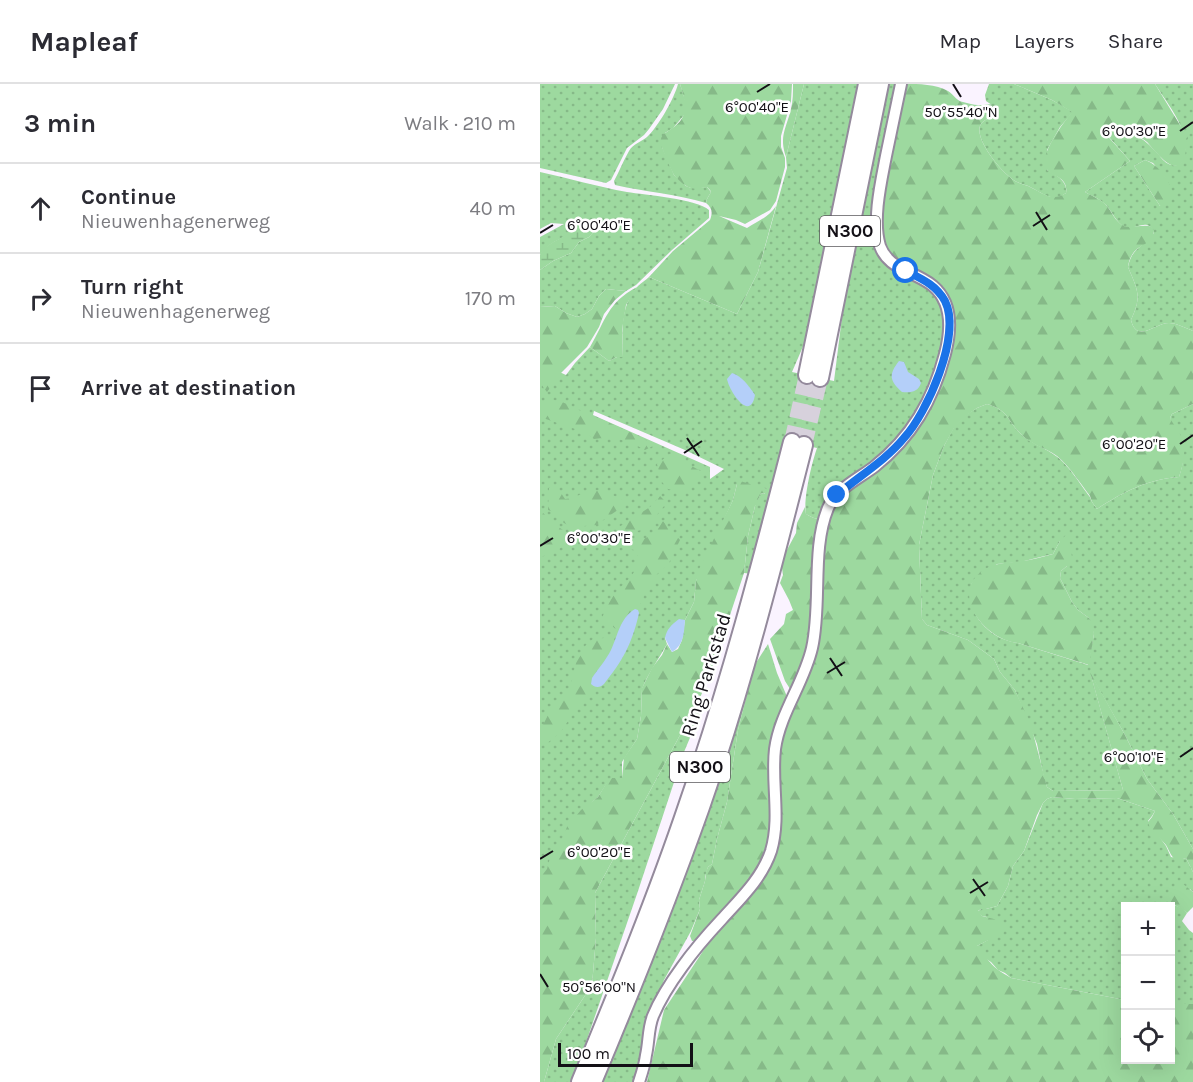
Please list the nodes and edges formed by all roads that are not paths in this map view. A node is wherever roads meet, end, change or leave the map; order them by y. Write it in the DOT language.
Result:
graph roads {
  1 [pos="867,84"];
  2 [pos="880,84"];
  3 [pos="901,84"];
  4 [pos="580,1082"];
  5 [pos="593,1082"];
  6 [pos="639,1082"];
  1 -- 2 [label="highway, N300"];
  3 -- 6 [label="street"];
  4 -- 5 [label="highway, Ring Parkstad / N300"];
}
